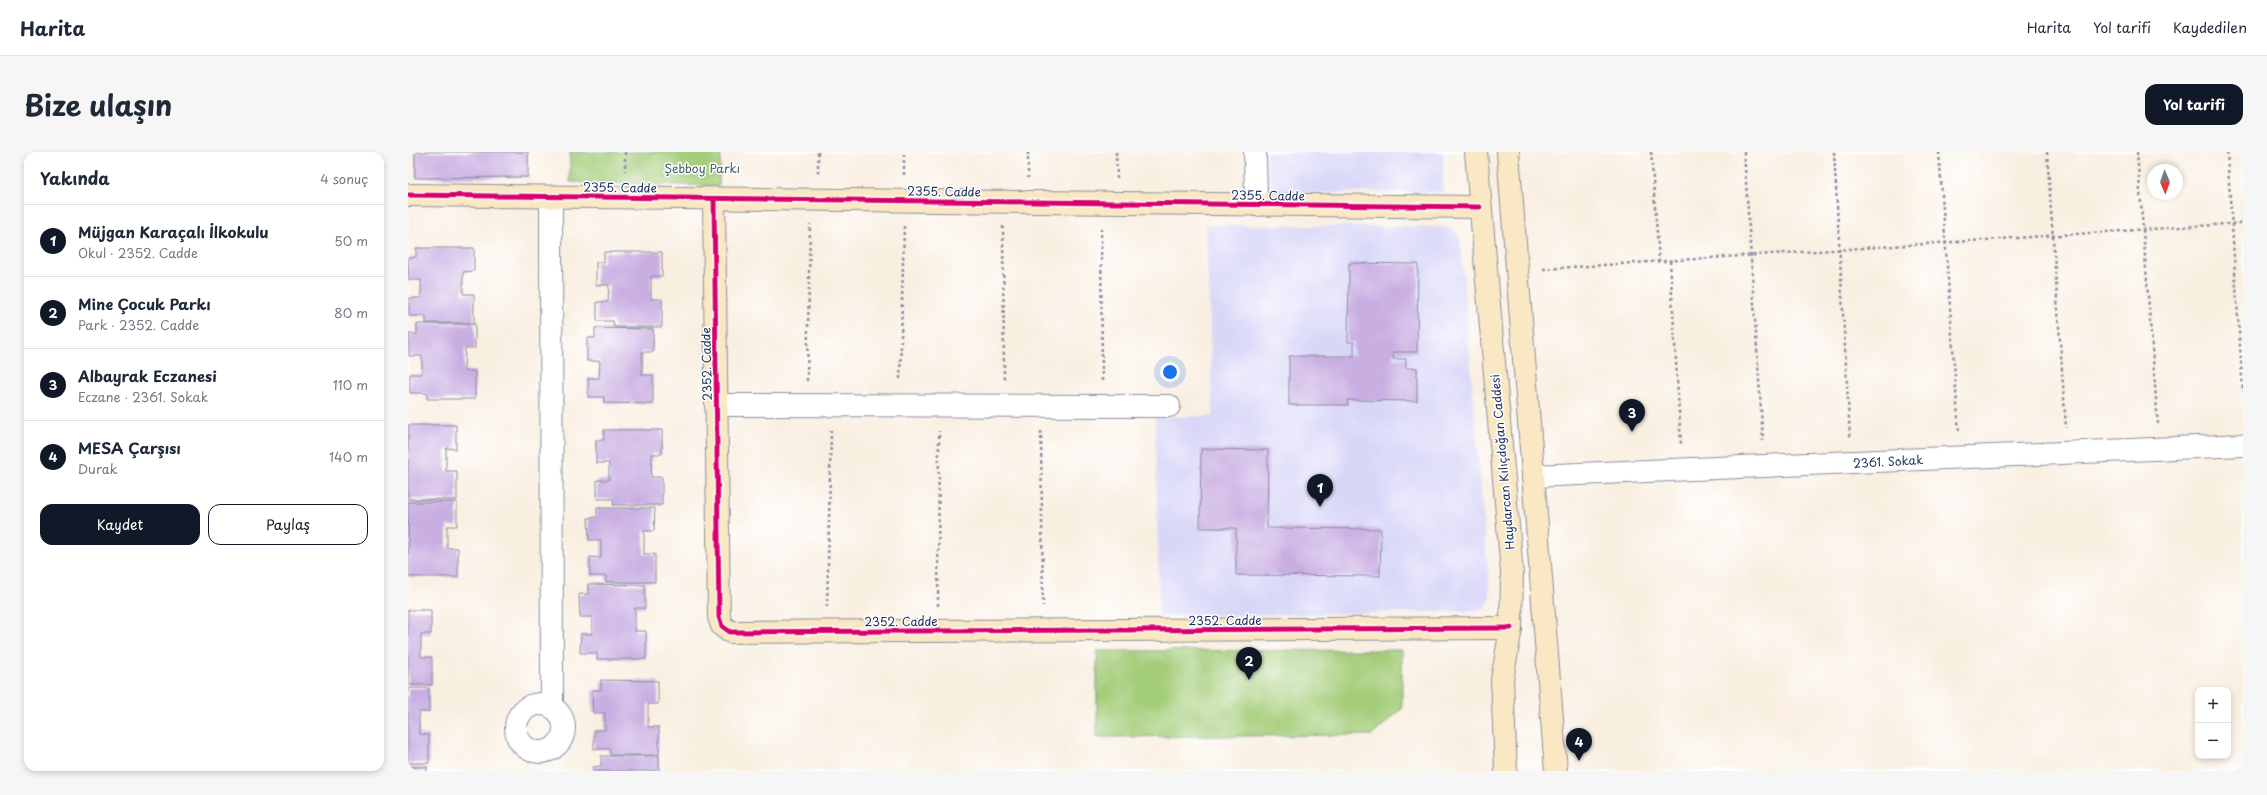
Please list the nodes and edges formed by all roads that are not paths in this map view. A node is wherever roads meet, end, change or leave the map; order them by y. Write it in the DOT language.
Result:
graph roads {
  1 [pos="1255,152"];
  2 [pos="1476,152"];
  3 [pos="1508,152"];
  4 [pos="408,195"];
  5 [pos="551,196"];
  6 [pos="714,199"];
  7 [pos="1256,204"];
  8 [pos="1480,207"];
  9 [pos="716,406"];
  10 [pos="1169,406"];
  11 [pos="2243,445"];
  12 [pos="1533,476"];
  13 [pos="1511,628"];
  14 [pos="552,707"];
  15 [pos="1506,771"];
  16 [pos="1556,771"];
  1 -- 7 [label="street"];
  2 -- 8 [label="street, Haydarcan Kılıçdoğan Caddesi"];
  3 -- 12 [label="street"];
  4 -- 5 [label="street, 2355. Cadde"];
  5 -- 6 [label="street, 2355. Cadde"];
  5 -- 14 [label="street"];
  6 -- 7 [label="street, 2355. Cadde"];
  6 -- 9 [label="street, 2352. Cadde"];
  7 -- 8 [label="street, 2355. Cadde"];
  8 -- 13 [label="street, Haydarcan Kılıçdoğan Caddesi"];
  9 -- 10 [label="street"];
  9 -- 13 [label="street, 2352. Cadde"];
  11 -- 12 [label="street, 2361. Sokak"];
  12 -- 16 [label="street"];
  13 -- 15 [label="street, Haydarcan Kılıçdoğan Caddesi"];
}
